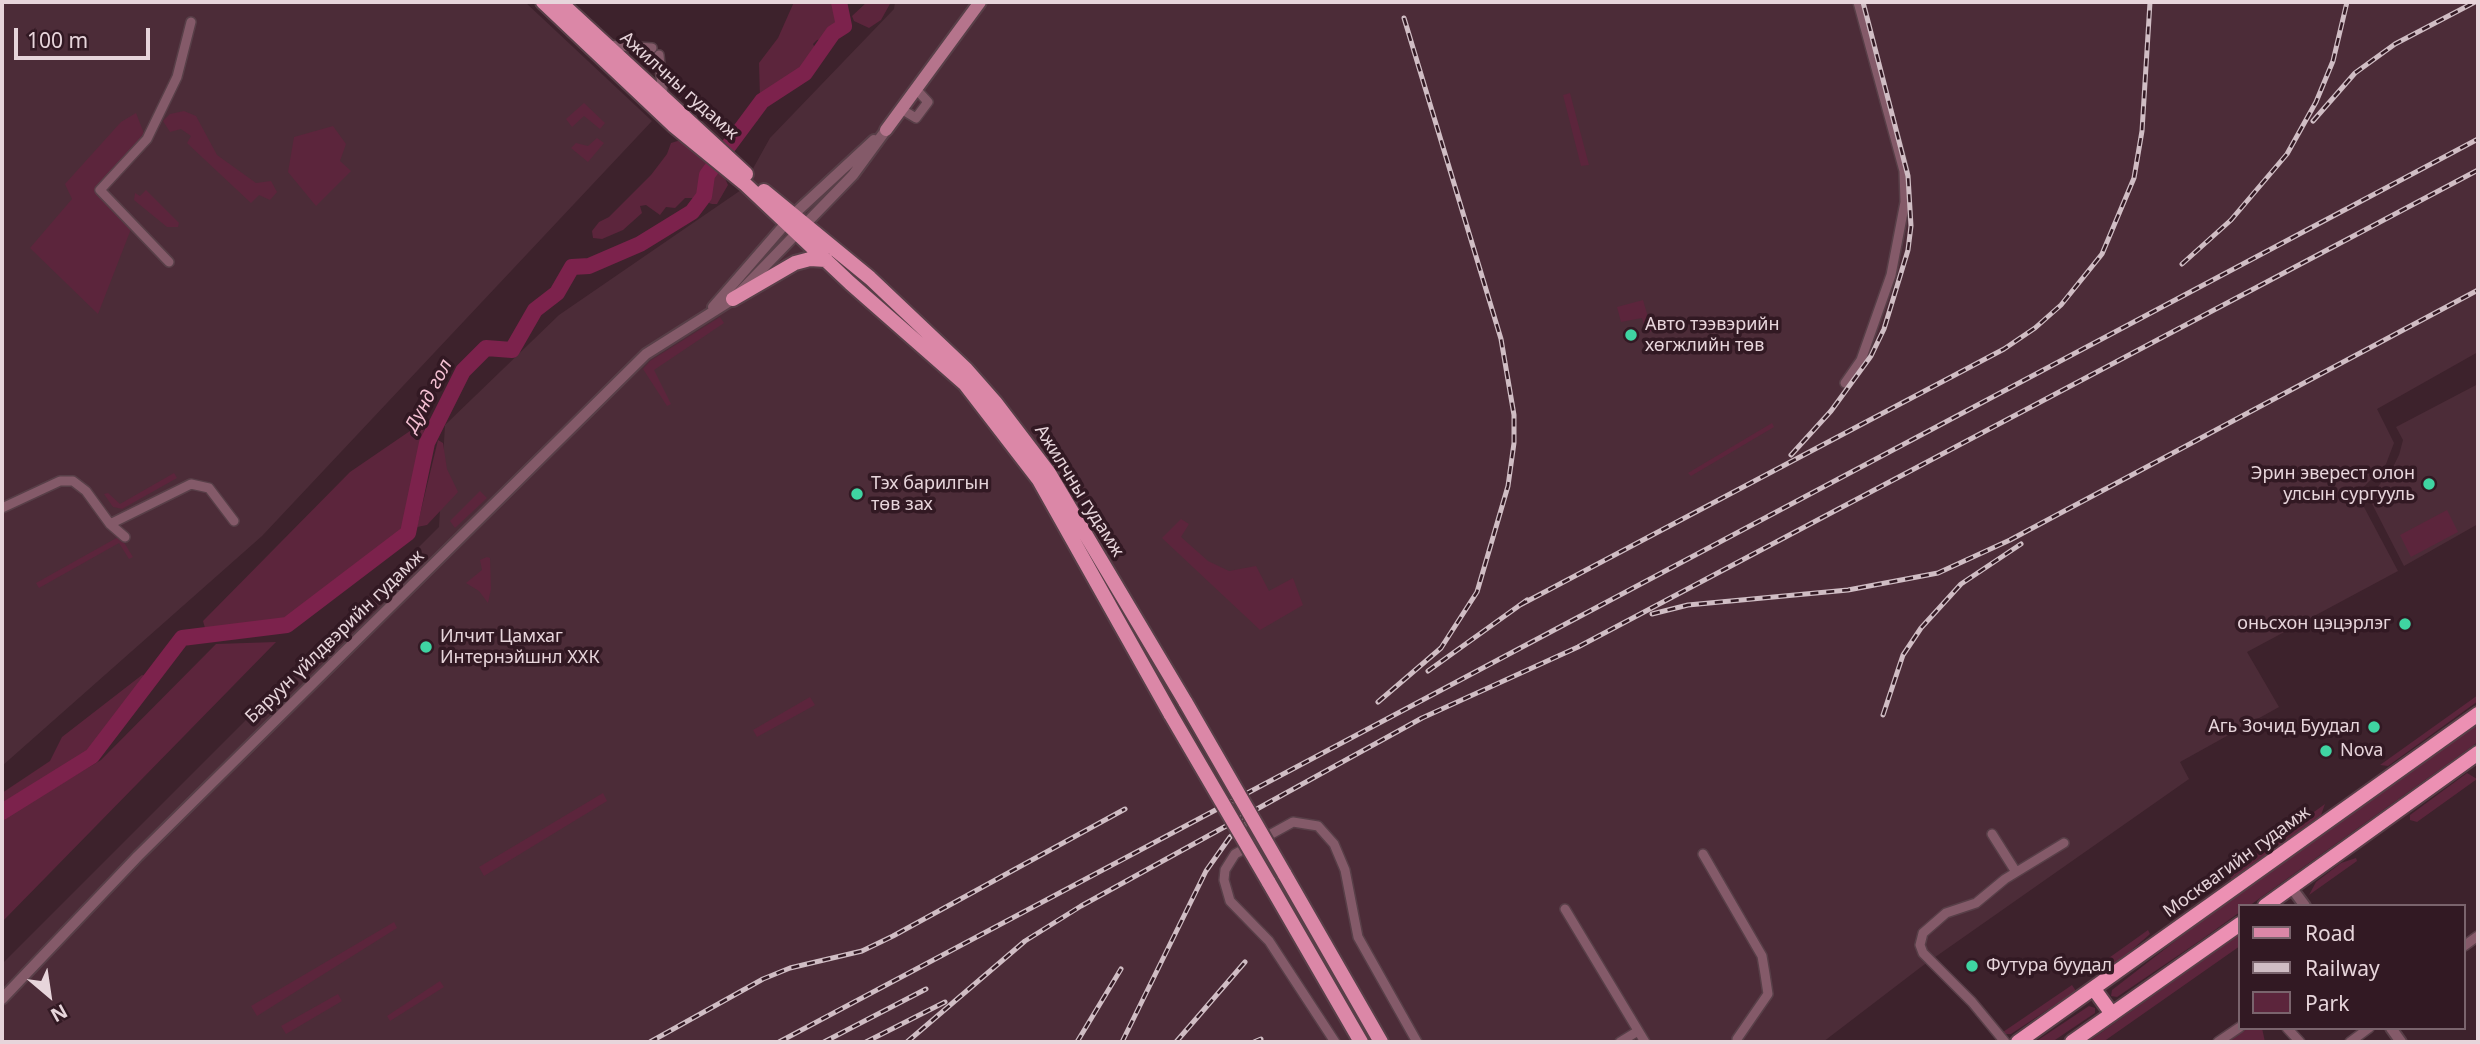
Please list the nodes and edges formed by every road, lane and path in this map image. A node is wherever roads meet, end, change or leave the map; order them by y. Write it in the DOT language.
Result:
graph roads {
  1 [pos="542,2"];
  2 [pos="560,2"];
  3 [pos="980,2"];
  4 [pos="1858,2"];
  5 [pos="191,22"];
  6 [pos="606,45"];
  7 [pos="663,98"];
  8 [pos="886,130"];
  9 [pos="749,182"];
  10 [pos="789,219"];
  11 [pos="801,229"];
  12 [pos="825,260"];
  13 [pos="169,262"];
  14 [pos="733,299"];
  15 [pos="706,314"];
  16 [pos="1845,383"];
  17 [pos="1021,444"];
  18 [pos="2,508"];
  19 [pos="234,521"];
  20 [pos="110,524"];
  21 [pos="125,537"];
  22 [pos="2478,714"];
  23 [pos="2476,759"];
  24 [pos="1992,834"];
  25 [pos="2063,842"];
  26 [pos="1703,854"];
  27 [pos="2016,872"];
  28 [pos="2291,887"];
  29 [pos="2269,904"];
  30 [pos="2304,904"];
  31 [pos="1564,909"];
  32 [pos="2238,925"];
  33 [pos="2094,989"];
  34 [pos="2,999"];
  35 [pos="2112,1014"];
  36 [pos="2238,1028"];
  37 [pos="2366,1030"];
  38 [pos="1638,1031"];
  39 [pos="1736,1041"];
  40 [pos="1335,1042"];
  41 [pos="1361,1042"];
  42 [pos="1381,1042"];
  43 [pos="1417,1042"];
  44 [pos="1620,1042"];
  45 [pos="1645,1042"];
  46 [pos="2005,1042"];
  47 [pos="2018,1042"];
  48 [pos="2072,1042"];
  49 [pos="2218,1042"];
  50 [pos="2350,1042"];
  1 -- 9 [label="main road, Ажилчны гудамж"];
  2 -- 6 [label="main road, Ажилчны гудамж"];
  3 -- 8 [label="main road"];
  4 -- 16 [label="street"];
  5 -- 13 [label="street"];
  6 -- 7 [label="main road, Ажилчны гудамж"];
  6 -- 7 [label="street"];
  7 -- 9 [label="main road, Ажилчны гудамж"];
  8 -- 10 [label="street, Баруун үйлдвэрийн гудамж"];
  8 -- 11 [label="street, Баруун үйлдвэрийн гудамж"];
  9 -- 10 [label="main road, Ажилчны гудамж"];
  10 -- 11 [label="main road, Ажилчны гудамж"];
  10 -- 15 [label="street, Баруун үйлдвэрийн гудамж"];
  11 -- 12 [label="main road, Ажилчны гудамж"];
  11 -- 14 [label="street, Баруун үйлдвэрийн гудамж"];
  11 -- 17 [label="main road, Ажилчны гудамж"];
  12 -- 14 [label="main road"];
  12 -- 17 [label="main road, Ажилчны гудамж"];
  14 -- 15 [label="street, Баруун үйлдвэрийн гудамж"];
  15 -- 34 [label="street, Баруун үйлдвэрийн гудамж"];
  17 -- 41 [label="main road, Ажилчны гудамж, bridge"];
  17 -- 42 [label="main road, Ажилчны гудамж, bridge"];
  18 -- 20 [label="street"];
  19 -- 20 [label="street"];
  20 -- 21 [label="street"];
  22 -- 33 [label="highway, Москвагийн гудамж"];
  23 -- 28 [label="highway"];
  24 -- 27 [label="street"];
  25 -- 27 [label="street"];
  26 -- 39 [label="street"];
  27 -- 46 [label="street"];
  28 -- 29 [label="highway"];
  28 -- 30 [label="street"];
  31 -- 38 [label="street"];
  32 -- 35 [label="highway"];
  33 -- 35 [label="highway"];
  33 -- 47 [label="highway, Москвагийн гудамж"];
  35 -- 48 [label="highway"];
  36 -- 49 [label="street"];
  37 -- 50 [label="street"];
  38 -- 44 [label="street"];
  38 -- 45 [label="street"];
  40 -- 43 [label="street"];
}
